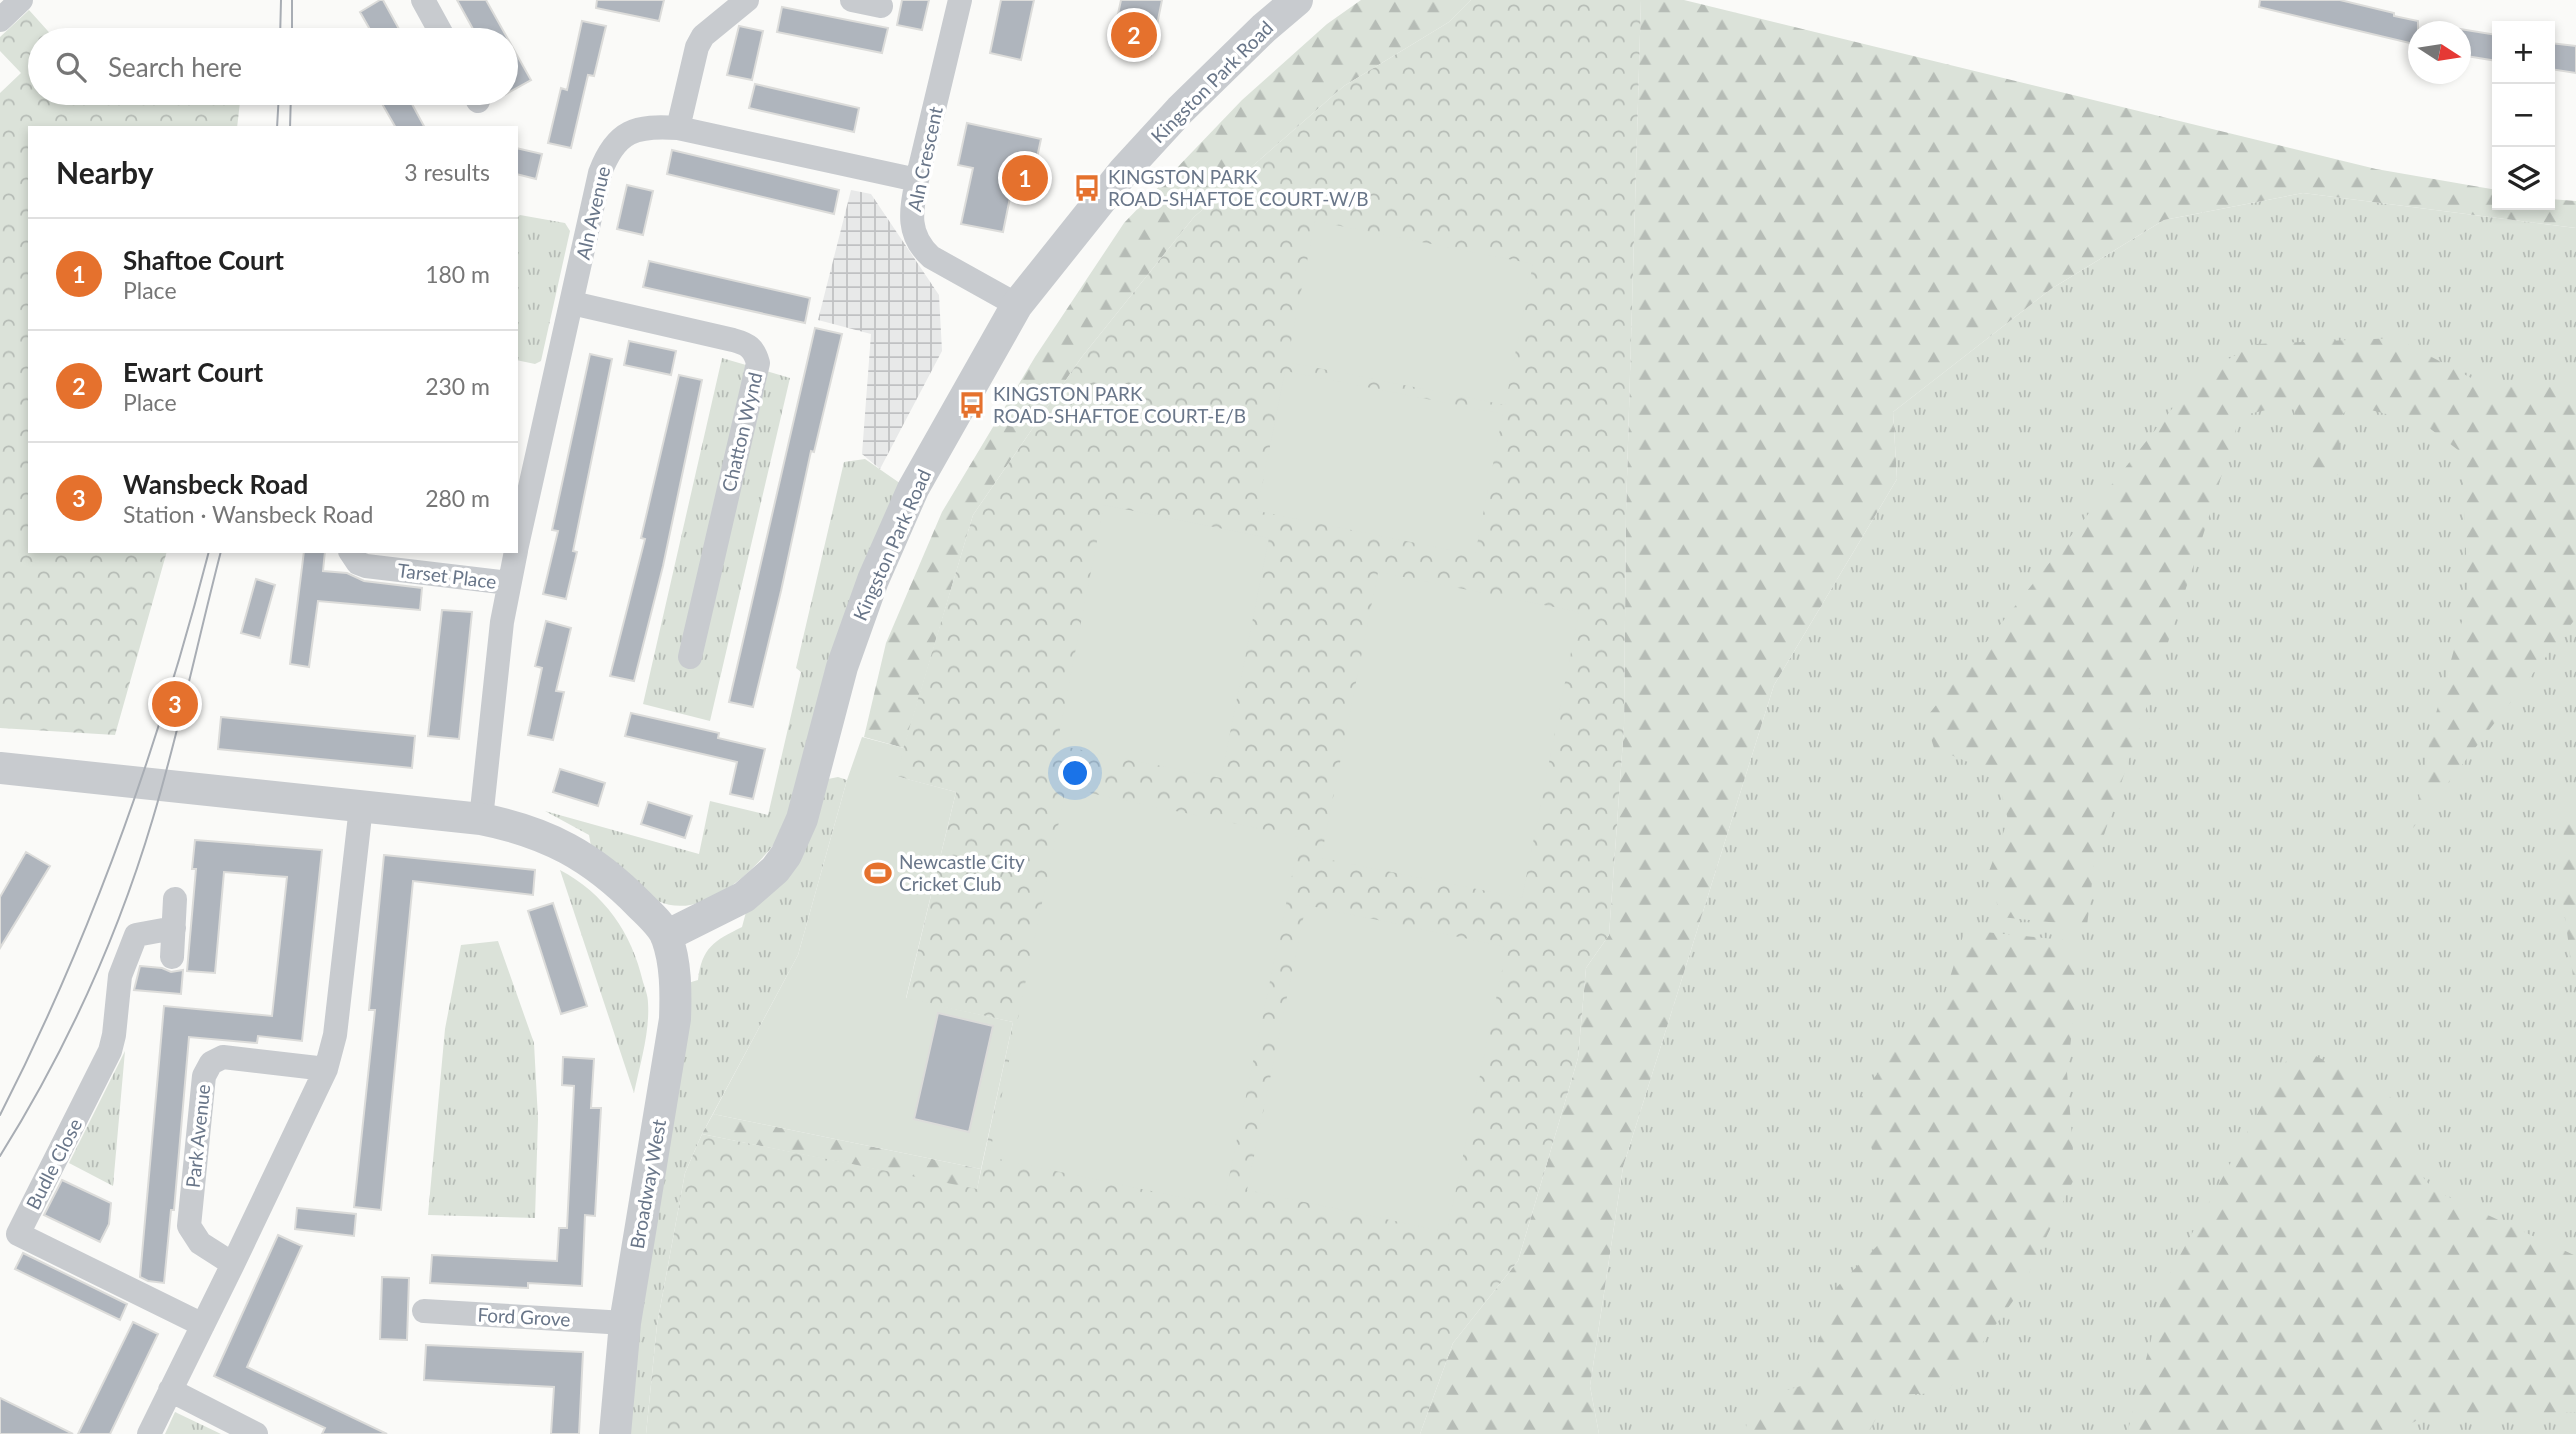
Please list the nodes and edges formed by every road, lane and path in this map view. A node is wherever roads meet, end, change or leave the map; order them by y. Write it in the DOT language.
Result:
graph roads {
  1 [pos="21,0"];
  2 [pos="423,0"];
  3 [pos="747,0"];
  4 [pos="852,0"];
  5 [pos="960,0"];
  6 [pos="1297,0"];
  7 [pos="881,6"];
  8 [pos="0,20"];
  9 [pos="438,28"];
  10 [pos="678,128"];
  11 [pos="917,180"];
  12 [pos="572,303"];
  13 [pos="1017,305"];
  14 [pos="519,523"];
  15 [pos="351,553"];
  16 [pos="515,553"];
  17 [pos="509,583"];
  18 [pos="690,657"];
  19 [pos="0,768"];
  20 [pos="361,807"];
  21 [pos="481,819"];
  22 [pos="175,899"];
  23 [pos="174,928"];
  24 [pos="666,936"];
  25 [pos="172,957"];
  26 [pos="326,1069"];
  27 [pos="233,1264"];
  28 [pos="424,1311"];
  29 [pos="625,1323"];
  30 [pos="203,1325"];
  31 [pos="170,1390"];
  32 [pos="149,1434"];
  33 [pos="256,1434"];
  34 [pos="615,1434"];
  1 -- 8 [label="street"];
  2 -- 9 [label="street"];
  3 -- 10 [label="street"];
  4 -- 7 [label="street"];
  5 -- 11 [label="street, Aln Crescent"];
  6 -- 13 [label="street, Kingston Park Road"];
  10 -- 11 [label="street, Aln Avenue"];
  10 -- 12 [label="street, Aln Avenue"];
  11 -- 13 [label="street, Aln Crescent"];
  12 -- 14 [label="street, Aln Avenue"];
  12 -- 18 [label="street, Chatton Wynd"];
  13 -- 24 [label="street, Kingston Park Road"];
  15 -- 17 [label="street, Tarset Place"];
  16 -- 17 [label="street, Aln Avenue"];
  17 -- 21 [label="street, Aln Avenue"];
  19 -- 20 [label="street"];
  20 -- 21 [label="street"];
  20 -- 26 [label="street"];
  21 -- 24 [label="street"];
  22 -- 23 [label="street"];
  23 -- 25 [label="street"];
  23 -- 30 [label="street, Budle Close"];
  24 -- 29 [label="street, Broadway West"];
  26 -- 27 [label="street"];
  26 -- 27 [label="street, Park Avenue"];
  27 -- 30 [label="street"];
  28 -- 29 [label="street, Ford Grove"];
  29 -- 34 [label="street, Broadway West"];
  30 -- 31 [label="street"];
  31 -- 32 [label="street"];
  31 -- 33 [label="street"];
}
